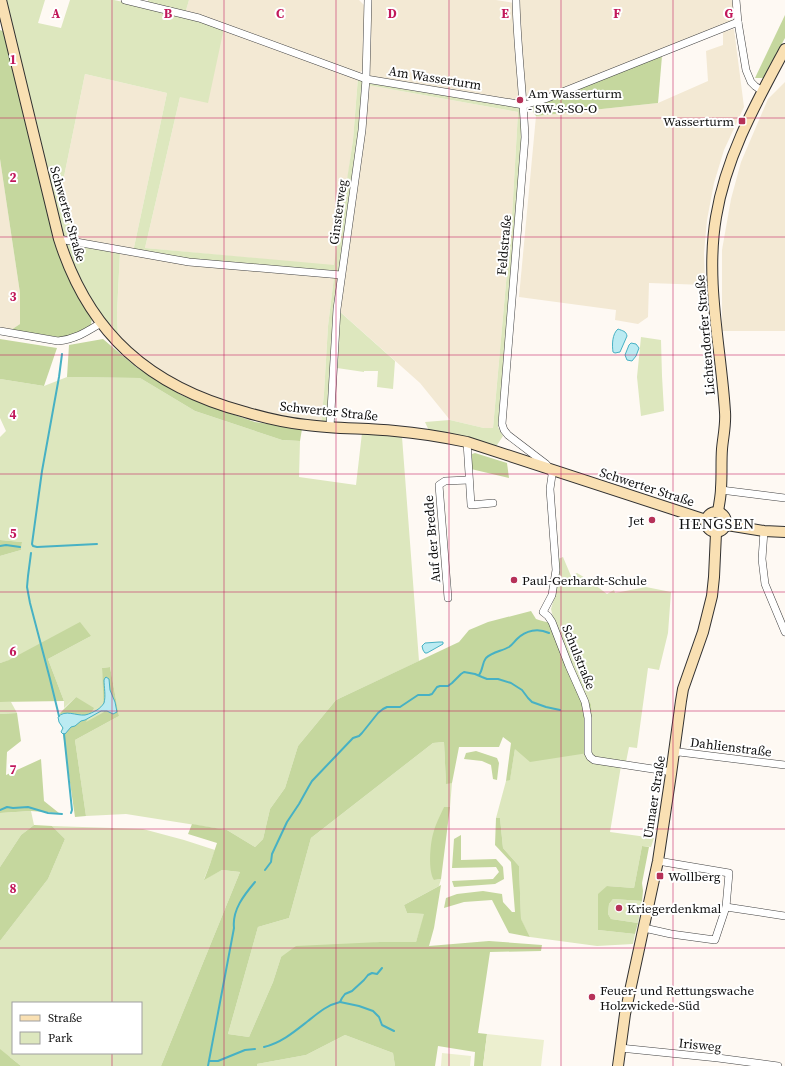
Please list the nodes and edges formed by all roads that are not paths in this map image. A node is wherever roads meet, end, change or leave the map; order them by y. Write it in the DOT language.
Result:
graph roads {
  1 [pos="1,0"];
  2 [pos="125,0"];
  3 [pos="368,0"];
  4 [pos="516,0"];
  5 [pos="736,0"];
  6 [pos="738,22"];
  7 [pos="785,49"];
  8 [pos="366,79"];
  9 [pos="762,91"];
  10 [pos="524,105"];
  11 [pos="59,239"];
  12 [pos="341,275"];
  13 [pos="101,323"];
  14 [pos="0,331"];
  15 [pos="330,427"];
  16 [pos="466,442"];
  17 [pos="550,470"];
  18 [pos="469,480"];
  19 [pos="721,490"];
  20 [pos="785,498"];
  21 [pos="493,503"];
  22 [pos="718,512"];
  23 [pos="706,520"];
  24 [pos="727,525"];
  25 [pos="764,531"];
  26 [pos="785,532"];
  27 [pos="716,533"];
  28 [pos="448,598"];
  29 [pos="785,632"];
  30 [pos="674,754"];
  31 [pos="785,766"];
  32 [pos="666,771"];
  33 [pos="658,861"];
  34 [pos="726,907"];
  35 [pos="785,916"];
  36 [pos="644,928"];
  37 [pos="620,1048"];
  38 [pos="618,1066"];
  39 [pos="778,1066"];
  1 -- 11 [label="main road, Schwerter Straße"];
  2 -- 8 [label="street, Am Wasserturm"];
  3 -- 8 [label="street, Ginsterweg"];
  4 -- 10 [label="street, Feldstraße"];
  5 -- 6 [label="street"];
  6 -- 9 [label="street"];
  6 -- 10 [label="street, Am Wasserturm"];
  7 -- 9 [label="main road, Lichtendorfer Straße"];
  8 -- 10 [label="street, Am Wasserturm"];
  8 -- 12 [label="street, Ginsterweg"];
  9 -- 19 [label="main road, Lichtendorfer Straße"];
  10 -- 17 [label="street, Feldstraße"];
  11 -- 12 [label="street"];
  11 -- 13 [label="main road, Schwerter Straße"];
  12 -- 15 [label="street, Ginsterweg"];
  13 -- 14 [label="street"];
  13 -- 15 [label="main road, Schwerter Straße"];
  15 -- 16 [label="main road, Schwerter Straße"];
  16 -- 17 [label="main road, Schwerter Straße"];
  16 -- 18 [label="street"];
  17 -- 23 [label="main road, Schwerter Straße"];
  17 -- 32 [label="street, Schulstraße"];
  18 -- 21 [label="street"];
  18 -- 28 [label="street, Auf der Bredde"];
  19 -- 20 [label="street"];
  19 -- 22 [label="main road, Lichtendorfer Straße"];
  22 -- 23 [label="main road"];
  22 -- 24 [label="main road"];
  23 -- 27 [label="main road"];
  24 -- 25 [label="main road"];
  24 -- 27 [label="main road"];
  25 -- 26 [label="main road"];
  25 -- 29 [label="street"];
  27 -- 30 [label="main road, Unnaer Straße"];
  30 -- 31 [label="street, Dahlienstraße"];
  30 -- 33 [label="main road, Unnaer Straße"];
  33 -- 34 [label="street"];
  33 -- 36 [label="main road, Unnaer Straße"];
  34 -- 35 [label="street"];
  34 -- 36 [label="street"];
  36 -- 37 [label="main road, Unnaer Straße"];
  37 -- 38 [label="main road, Unnaer Straße"];
  37 -- 39 [label="street, Irisweg"];
}
